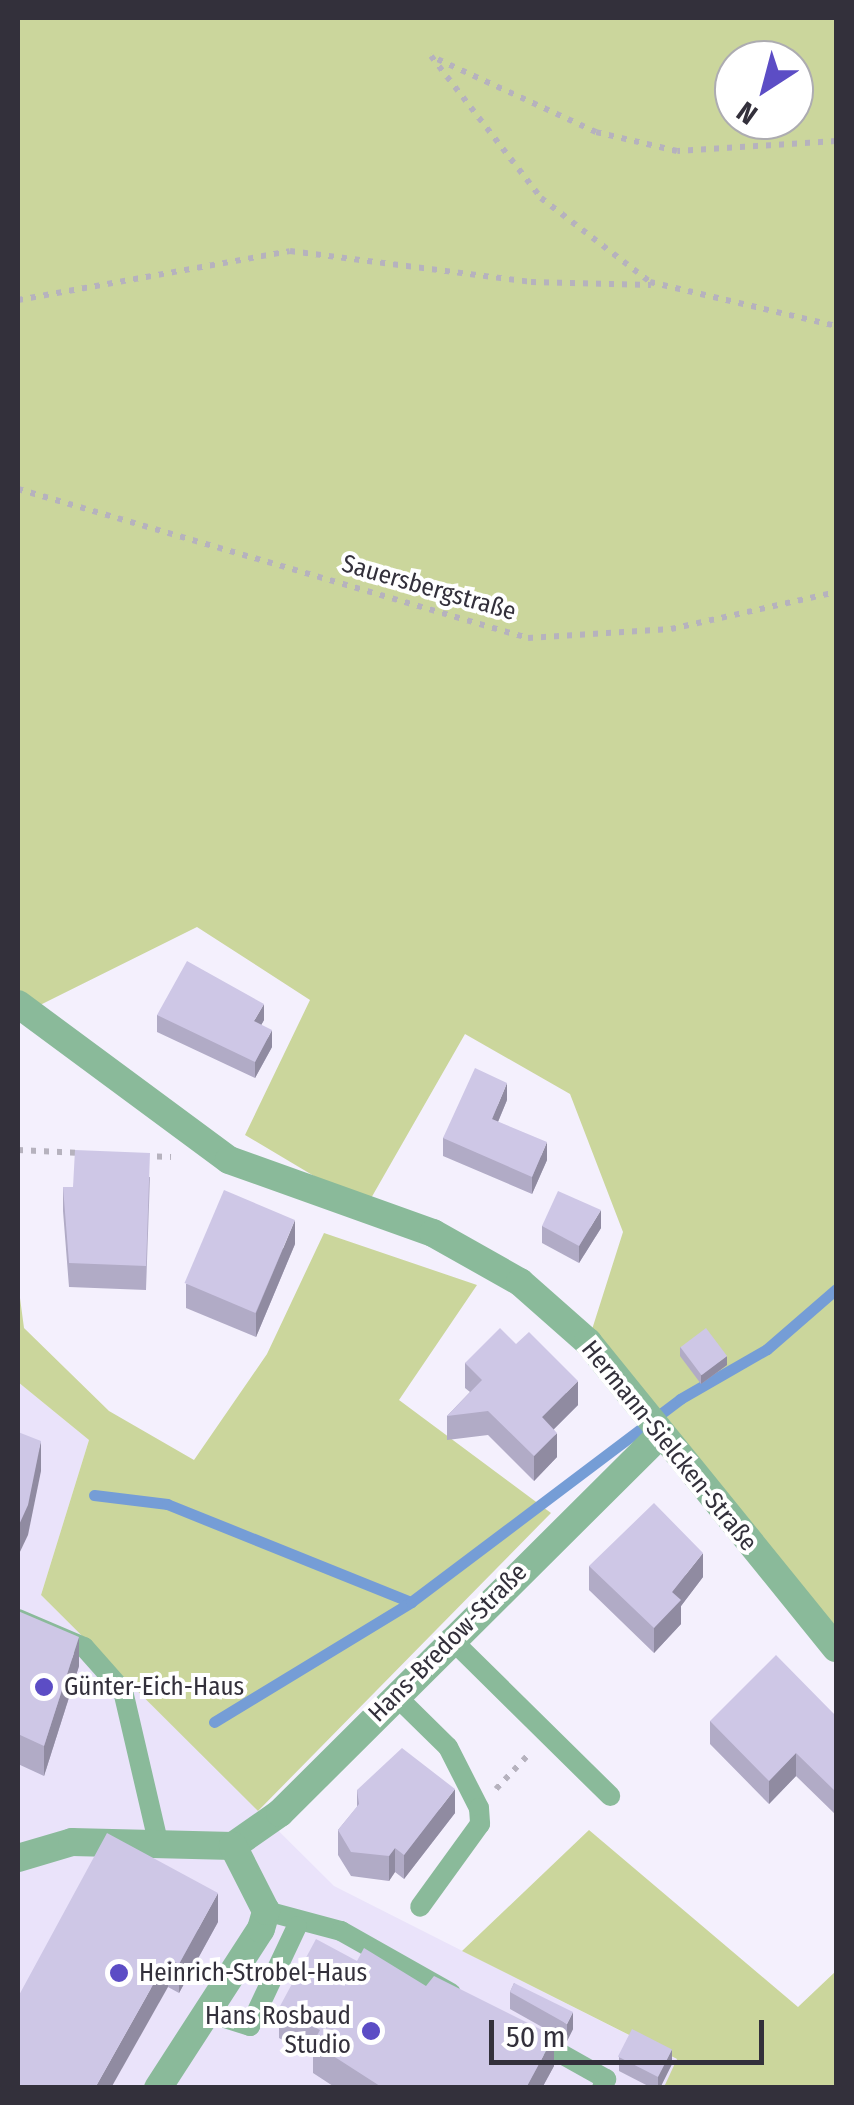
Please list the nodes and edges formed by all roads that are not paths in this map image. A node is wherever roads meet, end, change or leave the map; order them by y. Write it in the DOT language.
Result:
graph roads {
  1 [pos="18,1004"];
  2 [pos="652,1424"];
  3 [pos="18,1619"];
  4 [pos="450,1638"];
  5 [pos="836,1648"];
  6 [pos="394,1695"];
  7 [pos="610,1796"];
  8 [pos="158,1841"];
  9 [pos="233,1846"];
  10 [pos="18,1858"];
  11 [pos="420,1906"];
  12 [pos="266,1911"];
  13 [pos="297,1926"];
  14 [pos="468,2002"];
  15 [pos="209,2012"];
  16 [pos="503,2022"];
  17 [pos="158,2088"];
  18 [pos="602,2088"];
  1 -- 2 [label="street, Hermann-Sielcken-Straße"];
  2 -- 4 [label="street, Hans-Bredow-Straße"];
  2 -- 5 [label="street, Hermann-Sielcken-Straße"];
  3 -- 8 [label="lane"];
  4 -- 6 [label="street, Hans-Bredow-Straße"];
  4 -- 7 [label="lane"];
  6 -- 9 [label="street, Hans-Bredow-Straße"];
  6 -- 11 [label="lane"];
  8 -- 9 [label="street"];
  8 -- 10 [label="street"];
  9 -- 12 [label="street"];
  12 -- 13 [label="lane"];
  12 -- 15 [label="street"];
  13 -- 14 [label="lane"];
  13 -- 15 [label="lane"];
  15 -- 17 [label="street"];
  16 -- 18 [label="lane"];
}
